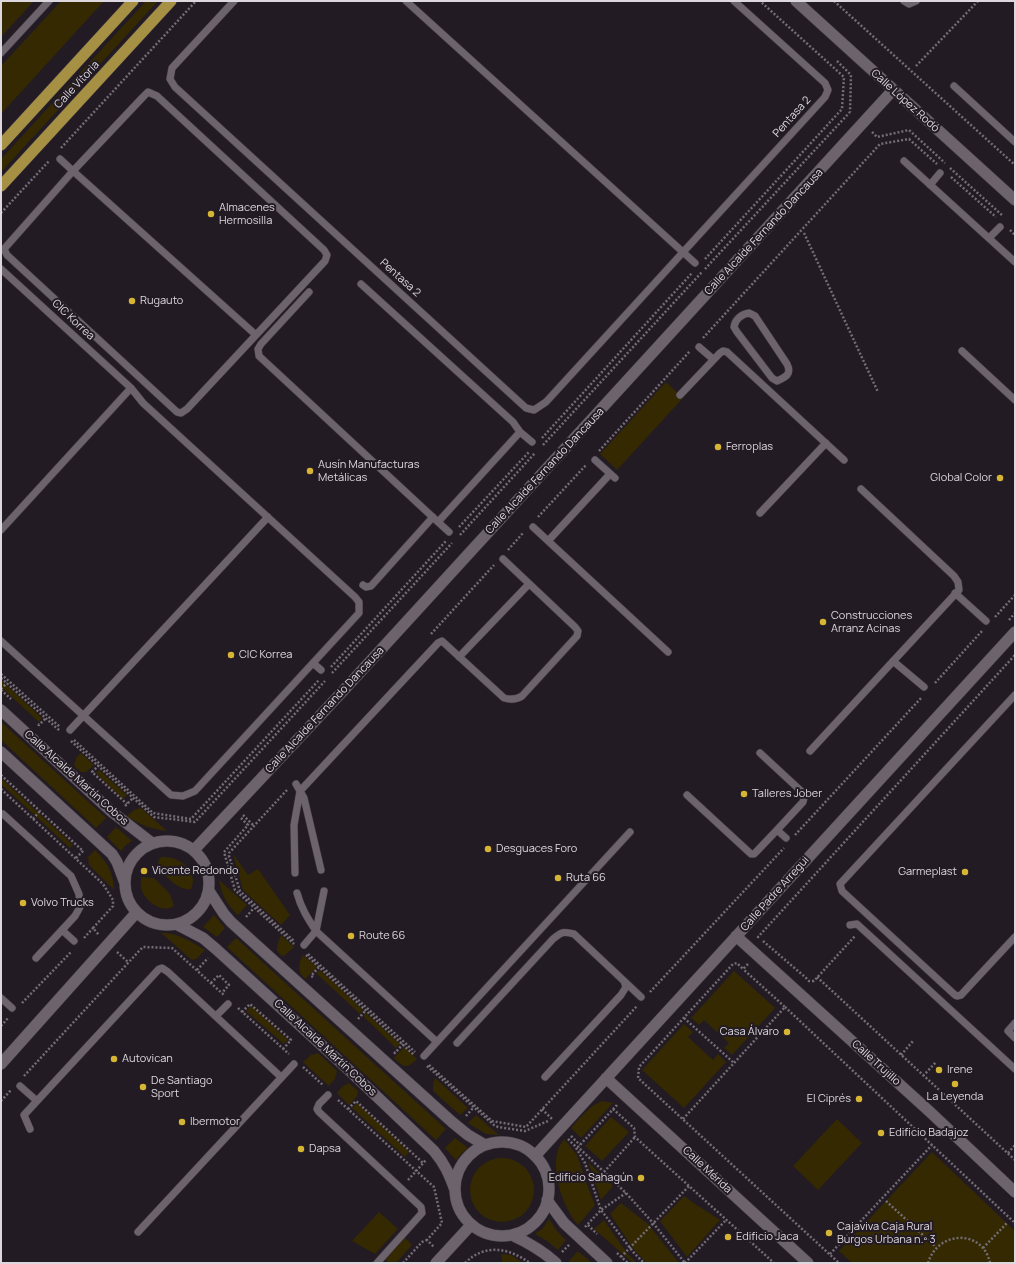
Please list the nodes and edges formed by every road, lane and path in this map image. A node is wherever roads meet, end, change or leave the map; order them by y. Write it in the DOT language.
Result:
graph roads {
  1 [pos="49,1"];
  2 [pos="133,1"];
  3 [pos="171,1"];
  4 [pos="196,1"];
  5 [pos="234,1"];
  6 [pos="406,1"];
  7 [pos="734,1"];
  8 [pos="796,1"];
  9 [pos="834,1"];
  10 [pos="904,1"];
  11 [pos="916,1"];
  12 [pos="978,1"];
  13 [pos="1,53"];
  14 [pos="837,61"];
  15 [pos="916,66"];
  16 [pos="954,86"];
  17 [pos="893,90"];
  18 [pos="850,112"];
  19 [pos="863,124"];
  20 [pos="1015,142"];
  21 [pos="1,145"];
  22 [pos="60,148"];
  23 [pos="60,159"];
  24 [pos="50,160"];
  25 [pos="904,161"];
  26 [pos="938,165"];
  27 [pos="1015,165"];
  28 [pos="73,171"];
  29 [pos="940,173"];
  30 [pos="949,175"];
  31 [pos="930,185"];
  32 [pos="1,186"];
  33 [pos="1015,200"];
  34 [pos="1,213"];
  35 [pos="997,219"];
  36 [pos="1007,219"];
  37 [pos="1003,227"];
  38 [pos="804,233"];
  39 [pos="1015,235"];
  40 [pos="989,238"];
  41 [pos="683,253"];
  42 [pos="1015,262"];
  43 [pos="695,263"];
  44 [pos="1,268"];
  45 [pos="361,284"];
  46 [pos="309,292"];
  47 [pos="731,313"];
  48 [pos="737,319"];
  49 [pos="256,335"];
  50 [pos="702,339"];
  51 [pos="699,347"];
  52 [pos="691,350"];
  53 [pos="962,351"];
  54 [pos="713,359"];
  55 [pos="131,388"];
  56 [pos="878,392"];
  57 [pos="680,396"];
  58 [pos="1015,400"];
  59 [pos="520,432"];
  60 [pos="532,442"];
  61 [pos="826,443"];
  62 [pos="598,452"];
  63 [pos="595,460"];
  64 [pos="844,460"];
  65 [pos="587,463"];
  66 [pos="861,489"];
  67 [pos="760,513"];
  68 [pos="268,517"];
  69 [pos="536,519"];
  70 [pos="436,520"];
  71 [pos="533,527"];
  72 [pos="1,530"];
  73 [pos="526,530"];
  74 [pos="449,532"];
  75 [pos="548,541"];
  76 [pos="506,552"];
  77 [pos="503,559"];
  78 [pos="496,563"];
  79 [pos="529,584"];
  80 [pos="363,586"];
  81 [pos="955,593"];
  82 [pos="1015,595"];
  83 [pos="989,620"];
  84 [pos="984,629"];
  85 [pos="1015,632"];
  86 [pos="427,638"];
  87 [pos="1,642"];
  88 [pos="668,652"];
  89 [pos="1015,655"];
  90 [pos="460,657"];
  91 [pos="893,660"];
  92 [pos="313,663"];
  93 [pos="321,670"];
  94 [pos="1,674"];
  95 [pos="9,681"];
  96 [pos="933,685"];
  97 [pos="924,687"];
  98 [pos="1,690"];
  99 [pos="1015,695"];
  100 [pos="923,696"];
  101 [pos="12,700"];
  102 [pos="1,710"];
  103 [pos="47,716"];
  104 [pos="83,716"];
  105 [pos="34,720"];
  106 [pos="62,730"];
  107 [pos="70,730"];
  108 [pos="72,739"];
  109 [pos="810,750"];
  110 [pos="1,752"];
  111 [pos="760,753"];
  112 [pos="100,764"];
  113 [pos="1,775"];
  114 [pos="296,784"];
  115 [pos="289,788"];
  116 [pos="218,790"];
  117 [pos="300,791"];
  118 [pos="687,795"];
  119 [pos="218,796"];
  120 [pos="134,797"];
  121 [pos="127,804"];
  122 [pos="232,810"];
  123 [pos="40,811"];
  124 [pos="3,814"];
  125 [pos="116,816"];
  126 [pos="33,819"];
  127 [pos="777,830"];
  128 [pos="630,832"];
  129 [pos="795,835"];
  130 [pos="95,838"];
  131 [pos="786,838"];
  132 [pos="152,843"];
  133 [pos="784,847"];
  134 [pos="194,850"];
  135 [pos="83,851"];
  136 [pos="76,859"];
  137 [pos="321,870"];
  138 [pos="295,872"];
  139 [pos="125,884"];
  140 [pos="209,891"];
  141 [pos="324,891"];
  142 [pos="297,893"];
  143 [pos="255,907"];
  144 [pos="136,913"];
  145 [pos="176,924"];
  146 [pos="850,924"];
  147 [pos="237,927"];
  148 [pos="93,928"];
  149 [pos="862,928"];
  150 [pos="62,930"];
  151 [pos="316,931"];
  152 [pos="736,936"];
  153 [pos="1015,936"];
  154 [pos="83,939"];
  155 [pos="74,941"];
  156 [pos="766,943"];
  157 [pos="295,944"];
  158 [pos="216,949"];
  159 [pos="72,950"];
  160 [pos="305,951"];
  161 [pos="756,955"];
  162 [pos="36,958"];
  163 [pos="320,966"];
  164 [pos="743,969"];
  165 [pos="197,970"];
  166 [pos="312,976"];
  167 [pos="817,977"];
  168 [pos="624,981"];
  169 [pos="211,983"];
  170 [pos="222,993"];
  171 [pos="648,994"];
  172 [pos="641,997"];
  173 [pos="1,998"];
  174 [pos="230,1002"];
  175 [pos="20,1005"];
  176 [pos="638,1005"];
  177 [pos="785,1007"];
  178 [pos="12,1008"];
  179 [pos="367,1009"];
  180 [pos="242,1012"];
  181 [pos="10,1016"];
  182 [pos="216,1016"];
  183 [pos="684,1018"];
  184 [pos="358,1019"];
  185 [pos="1015,1023"];
  186 [pos="1,1026"];
  187 [pos="1015,1038"];
  188 [pos="913,1041"];
  189 [pos="437,1042"];
  190 [pos="457,1043"];
  191 [pos="283,1049"];
  192 [pos="416,1054"];
  193 [pos="900,1055"];
  194 [pos="293,1060"];
  195 [pos="426,1061"];
  196 [pos="936,1062"];
  197 [pos="734,1063"];
  198 [pos="1,1064"];
  199 [pos="302,1066"];
  200 [pos="1015,1069"];
  201 [pos="923,1076"];
  202 [pos="281,1077"];
  203 [pos="545,1077"];
  204 [pos="22,1078"];
  205 [pos="606,1078"];
  206 [pos="20,1086"];
  207 [pos="324,1087"];
  208 [pos="12,1089"];
  209 [pos="331,1095"];
  210 [pos="626,1095"];
  211 [pos="1,1101"];
  212 [pos="37,1101"];
  213 [pos="474,1108"];
  214 [pos="348,1109"];
  215 [pos="613,1109"];
  216 [pos="683,1119"];
  217 [pos="457,1126"];
  218 [pos="30,1129"];
  219 [pos="559,1130"];
  220 [pos="635,1137"];
  221 [pos="932,1145"];
  222 [pos="1015,1145"];
  223 [pos="484,1146"];
  224 [pos="434,1151"];
  225 [pos="1008,1153"];
  226 [pos="535,1156"];
  227 [pos="1015,1160"];
  228 [pos="423,1163"];
  229 [pos="417,1171"];
  230 [pos="604,1172"];
  231 [pos="689,1186"];
  232 [pos="455,1190"];
  233 [pos="1015,1192"];
  234 [pos="626,1193"];
  235 [pos="548,1200"];
  236 [pos="886,1201"];
  237 [pos="601,1210"];
  238 [pos="726,1220"];
  239 [pos="653,1223"];
  240 [pos="1007,1223"];
  241 [pos="1015,1223"];
  242 [pos="471,1225"];
  243 [pos="588,1225"];
  244 [pos="138,1232"];
  245 [pos="512,1235"];
  246 [pos="427,1240"];
  247 [pos="936,1247"];
  248 [pos="630,1248"];
  249 [pos="983,1248"];
  250 [pos="830,1254"];
  251 [pos="621,1257"];
  252 [pos="439,1259"];
  253 [pos="377,1263"];
  254 [pos="403,1263"];
  255 [pos="465,1263"];
  256 [pos="530,1263"];
  257 [pos="556,1263"];
  258 [pos="607,1263"];
  259 [pos="644,1263"];
  260 [pos="685,1263"];
  261 [pos="774,1263"];
  262 [pos="808,1263"];
  263 [pos="840,1263"];
  264 [pos="928,1263"];
  265 [pos="990,1263"];
  1 -- 13 [label="lane"];
  2 -- 21 [label="highway, Calle Vitoria"];
  3 -- 32 [label="highway, Calle Vitoria"];
  4 -- 22 [label="path"];
  5 -- 41 [label="lane, Pentasa 2"];
  6 -- 41 [label="lane"];
  7 -- 41 [label="lane, Pentasa 2"];
  8 -- 17 [label="street, Calle López Rodó"];
  9 -- 27 [label="path"];
  10 -- 11 [label="lane"];
  12 -- 15 [label="path"];
  14 -- 18 [label="path"];
  16 -- 20 [label="lane"];
  17 -- 19 [label="street, Calle Alcalde Fernando Dancausa"];
  17 -- 33 [label="street, Calle López Rodó"];
  18 -- 19 [label="path"];
  18 -- 119 [label="path"];
  19 -- 36 [label="path"];
  19 -- 122 [label="street, Calle Alcalde Fernando Dancausa"];
  23 -- 28 [label="lane"];
  24 -- 34 [label="path"];
  25 -- 31 [label="lane"];
  26 -- 50 [label="path"];
  28 -- 49 [label="lane"];
  28 -- 49 [label="lane"];
  28 -- 49 [label="lane"];
  29 -- 31 [label="lane"];
  30 -- 35 [label="path"];
  31 -- 40 [label="lane"];
  37 -- 39 [label="path"];
  37 -- 40 [label="lane"];
  38 -- 56 [label="path"];
  40 -- 42 [label="lane"];
  41 -- 43 [label="lane"];
  44 -- 55 [label="lane, CIC Korrea"];
  45 -- 59 [label="lane"];
  46 -- 70 [label="lane"];
  47 -- 48 [label="lane"];
  48 -- 48 [label="lane"];
  51 -- 54 [label="lane"];
  52 -- 62 [label="path"];
  53 -- 58 [label="lane"];
  54 -- 57 [label="lane"];
  54 -- 61 [label="lane"];
  55 -- 68 [label="lane, CIC Korrea"];
  55 -- 72 [label="lane"];
  59 -- 60 [label="lane"];
  59 -- 70 [label="lane"];
  61 -- 64 [label="lane"];
  61 -- 67 [label="lane"];
  63 -- 75 [label="lane"];
  65 -- 69 [label="path"];
  66 -- 81 [label="lane"];
  68 -- 92 [label="lane, CIC Korrea"];
  68 -- 104 [label="lane"];
  70 -- 74 [label="lane"];
  70 -- 80 [label="lane"];
  71 -- 75 [label="lane"];
  73 -- 76 [label="path"];
  75 -- 88 [label="lane"];
  77 -- 79 [label="lane"];
  78 -- 86 [label="path"];
  79 -- 90 [label="lane"];
  79 -- 90 [label="lane"];
  81 -- 83 [label="lane"];
  81 -- 91 [label="lane"];
  82 -- 83 [label="path"];
  84 -- 96 [label="path"];
  85 -- 152 [label="street, Calle Padre Arregui"];
  87 -- 104 [label="lane"];
  89 -- 156 [label="path"];
  90 -- 117 [label="lane"];
  91 -- 97 [label="lane"];
  91 -- 109 [label="lane"];
  92 -- 93 [label="lane"];
  92 -- 104 [label="lane"];
  94 -- 95 [label="path"];
  95 -- 98 [label="path"];
  95 -- 103 [label="path"];
  98 -- 101 [label="path"];
  99 -- 153 [label="lane"];
  100 -- 129 [label="path"];
  102 -- 125 [label="street, Calle Alcalde Martín Cobos"];
  103 -- 105 [label="path"];
  103 -- 106 [label="path"];
  104 -- 107 [label="lane"];
  108 -- 112 [label="path"];
  110 -- 130 [label="street"];
  111 -- 127 [label="lane"];
  112 -- 120 [label="path"];
  112 -- 121 [label="path"];
  113 -- 123 [label="path"];
  114 -- 117 [label="lane"];
  115 -- 143 [label="path"];
  116 -- 120 [label="path"];
  117 -- 137 [label="lane"];
  117 -- 138 [label="lane"];
  118 -- 127 [label="lane"];
  119 -- 120 [label="path"];
  119 -- 122 [label="path"];
  120 -- 121 [label="path"];
  121 -- 125 [label="path"];
  122 -- 134 [label="street, Calle Alcalde Fernando Dancausa"];
  122 -- 143 [label="path"];
  123 -- 126 [label="path"];
  123 -- 135 [label="path"];
  124 -- 150 [label="lane"];
  125 -- 132 [label="street, Calle Alcalde Martín Cobos"];
  127 -- 131 [label="lane"];
  128 -- 189 [label="lane"];
  130 -- 135 [label="path"];
  130 -- 139 [label="street"];
  132 -- 134 [label="street"];
  132 -- 139 [label="street"];
  133 -- 171 [label="path"];
  134 -- 140 [label="street"];
  135 -- 136 [label="path"];
  139 -- 144 [label="street"];
  140 -- 145 [label="street"];
  140 -- 147 [label="street"];
  141 -- 151 [label="lane"];
  142 -- 151 [label="lane"];
  143 -- 147 [label="path"];
  143 -- 157 [label="path"];
  144 -- 145 [label="street"];
  144 -- 198 [label="street"];
  145 -- 158 [label="street, Calle Alcalde Martín Cobos"];
  146 -- 149 [label="lane"];
  147 -- 217 [label="street"];
  148 -- 154 [label="path"];
  149 -- 167 [label="path"];
  149 -- 200 [label="lane"];
  150 -- 155 [label="lane"];
  150 -- 162 [label="lane"];
  151 -- 160 [label="lane"];
  151 -- 189 [label="lane"];
  152 -- 161 [label="street, Calle Trujillo"];
  152 -- 205 [label="street, Calle Padre Arregui"];
  156 -- 161 [label="path"];
  156 -- 167 [label="path"];
  158 -- 165 [label="path"];
  158 -- 224 [label="street, Calle Alcalde Martín Cobos"];
  159 -- 175 [label="path"];
  160 -- 163 [label="path"];
  161 -- 164 [label="path"];
  161 -- 233 [label="street, Calle Trujillo"];
  163 -- 166 [label="path"];
  163 -- 179 [label="path"];
  164 -- 177 [label="path"];
  164 -- 183 [label="path"];
  165 -- 169 [label="path"];
  165 -- 204 [label="path"];
  167 -- 193 [label="path"];
  168 -- 172 [label="lane"];
  168 -- 190 [label="lane"];
  168 -- 203 [label="lane"];
  169 -- 170 [label="path"];
  169 -- 170 [label="path"];
  170 -- 174 [label="path"];
  173 -- 178 [label="lane"];
  174 -- 180 [label="path"];
  174 -- 182 [label="lane"];
  176 -- 213 [label="path"];
  177 -- 197 [label="path"];
  177 -- 221 [label="path"];
  179 -- 184 [label="path"];
  179 -- 192 [label="path"];
  180 -- 191 [label="path"];
  180 -- 191 [label="path"];
  181 -- 186 [label="path"];
  182 -- 202 [label="lane"];
  182 -- 212 [label="lane"];
  183 -- 197 [label="path"];
  183 -- 216 [label="path"];
  185 -- 187 [label="lane"];
  188 -- 193 [label="path"];
  189 -- 195 [label="lane"];
  191 -- 194 [label="path"];
  193 -- 201 [label="path"];
  194 -- 202 [label="lane"];
  195 -- 213 [label="path"];
  196 -- 201 [label="path"];
  197 -- 216 [label="path"];
  199 -- 207 [label="path"];
  201 -- 225 [label="path"];
  202 -- 244 [label="lane"];
  205 -- 210 [label="street, Calle Mérida"];
  205 -- 219 [label="street, Calle Padre Arregui"];
  206 -- 212 [label="lane"];
  208 -- 211 [label="path"];
  209 -- 214 [label="path"];
  209 -- 253 [label="lane"];
  210 -- 215 [label="path"];
  210 -- 262 [label="street, Calle Mérida"];
  212 -- 218 [label="lane"];
  213 -- 217 [label="path"];
  213 -- 219 [label="path"];
  214 -- 228 [label="path"];
  214 -- 229 [label="path"];
  215 -- 220 [label="path"];
  215 -- 230 [label="path"];
  216 -- 250 [label="path"];
  217 -- 223 [label="street"];
  219 -- 226 [label="street, Calle Padre Arregui"];
  219 -- 237 [label="path"];
  220 -- 230 [label="path"];
  220 -- 231 [label="path"];
  221 -- 241 [label="path"];
  221 -- 250 [label="path"];
  222 -- 225 [label="path"];
  223 -- 226 [label="street"];
  223 -- 232 [label="street"];
  224 -- 228 [label="path"];
  224 -- 232 [label="street, Calle Alcalde Martín Cobos"];
  225 -- 227 [label="path"];
  226 -- 235 [label="street"];
  228 -- 229 [label="path"];
  229 -- 246 [label="path"];
  230 -- 234 [label="path"];
  231 -- 238 [label="path"];
  231 -- 239 [label="path"];
  232 -- 242 [label="street"];
  234 -- 237 [label="path"];
  234 -- 239 [label="path"];
  235 -- 245 [label="street"];
  235 -- 258 [label="street"];
  236 -- 247 [label="path"];
  237 -- 243 [label="path"];
  237 -- 248 [label="path"];
  238 -- 260 [label="path"];
  238 -- 261 [label="path"];
  239 -- 248 [label="path"];
  239 -- 260 [label="path"];
  240 -- 249 [label="path"];
  242 -- 245 [label="street"];
  242 -- 252 [label="street"];
  245 -- 257 [label="street"];
  246 -- 252 [label="path"];
  246 -- 254 [label="path"];
  247 -- 249 [label="path"];
  247 -- 264 [label="path"];
  248 -- 251 [label="path"];
  248 -- 259 [label="path"];
  249 -- 265 [label="path"];
  250 -- 263 [label="path"];
  255 -- 256 [label="path"];
}
